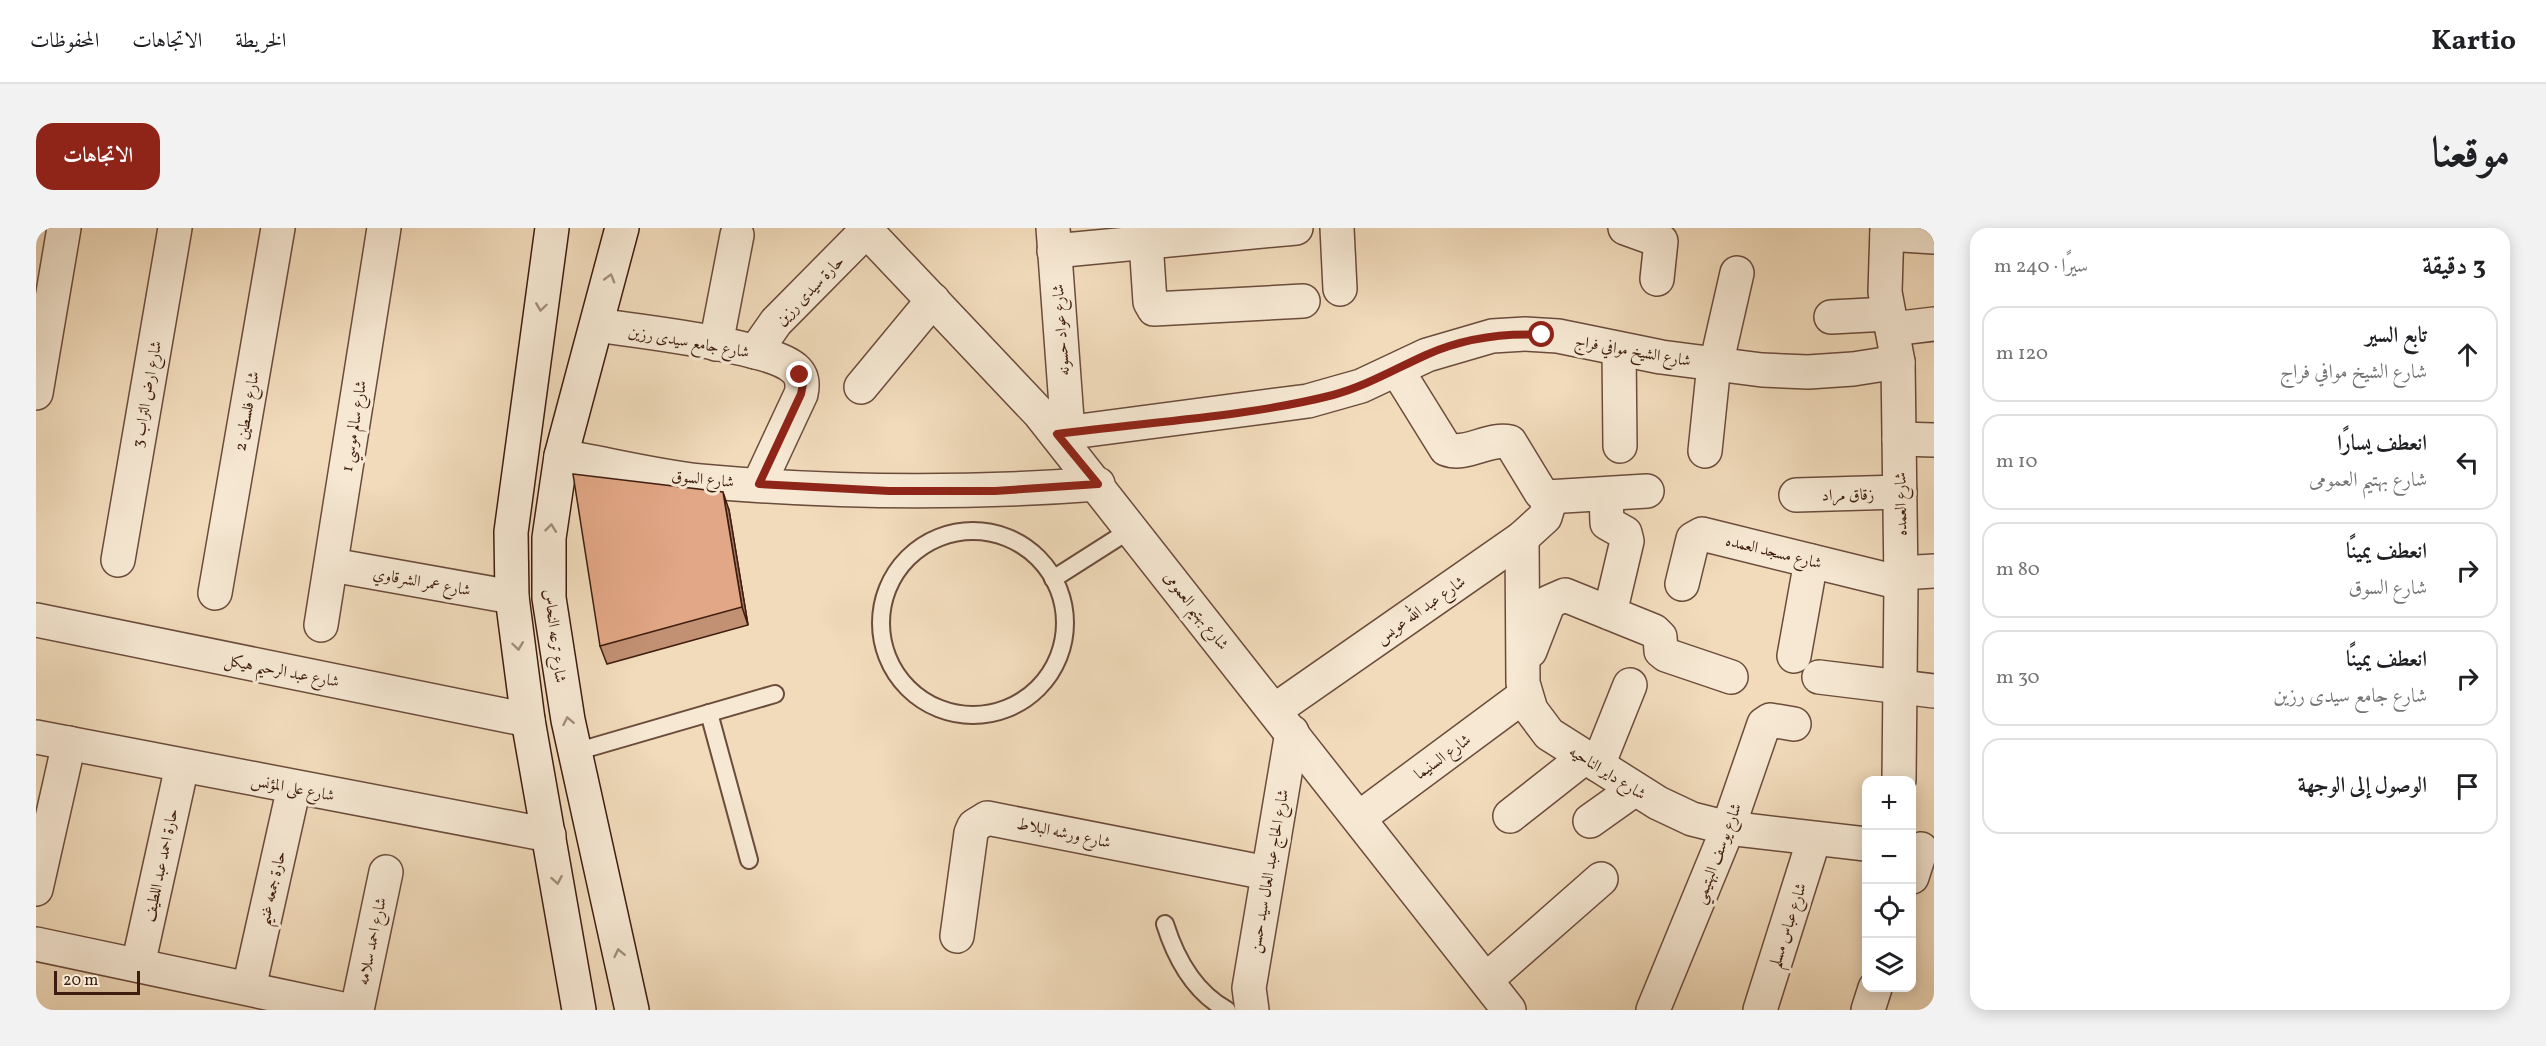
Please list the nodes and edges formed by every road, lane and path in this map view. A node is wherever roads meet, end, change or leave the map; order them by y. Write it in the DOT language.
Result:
graph roads {
  1 [pos="63,228"];
  2 [pos="175,228"];
  3 [pos="278,228"];
  4 [pos="384,228"];
  5 [pos="552,228"];
  6 [pos="622,228"];
  7 [pos="1296,228"];
  8 [pos="1337,228"];
  9 [pos="1625,228"];
  10 [pos="866,229"];
  11 [pos="1887,231"];
  12 [pos="737,235"];
  13 [pos="1934,237"];
  14 [pos="1054,239"];
  15 [pos="1146,242"];
  16 [pos="1737,273"];
  17 [pos="1657,279"];
  18 [pos="1340,289"];
  19 [pos="933,300"];
  20 [pos="1303,301"];
  21 [pos="1831,317"];
  22 [pos="1890,322"];
  23 [pos="1934,324"];
  24 [pos="597,325"];
  25 [pos="717,344"];
  26 [pos="1619,349"];
  27 [pos="754,352"];
  28 [pos="1898,362"];
  29 [pos="1715,365"];
  30 [pos="1397,370"];
  31 [pos="861,387"];
  32 [pos="36,393"];
  33 [pos="1063,434"];
  34 [pos="1899,439"];
  35 [pos="1934,440"];
  36 [pos="1620,446"];
  37 [pos="1705,451"];
  38 [pos="561,456"];
  39 [pos="759,484"];
  40 [pos="1098,484"];
  41 [pos="1647,491"];
  42 [pos="1900,492"];
  43 [pos="1606,494"];
  44 [pos="1796,495"];
  45 [pos="1551,496"];
  46 [pos="1133,528"];
  47 [pos="1522,538"];
  48 [pos="118,560"];
  49 [pos="1811,561"];
  50 [pos="332,565"];
  51 [pos="1934,571"];
  52 [pos="1901,578"];
  53 [pos="1053,579"];
  54 [pos="1682,584"];
  55 [pos="215,593"];
  56 [pos="512,597"];
  57 [pos="1610,613"];
  58 [pos="36,620"];
  59 [pos="321,625"];
  60 [pos="1794,656"];
  61 [pos="1731,676"];
  62 [pos="1819,677"];
  63 [pos="1524,683"];
  64 [pos="1630,685"];
  65 [pos="1901,688"];
  66 [pos="1934,691"];
  67 [pos="775,694"];
  68 [pos="709,713"];
  69 [pos="528,720"];
  70 [pos="1283,721"];
  71 [pos="1794,724"];
  72 [pos="36,737"];
  73 [pos="69,743"];
  74 [pos="575,752"];
  75 [pos="1591,761"];
  76 [pos="182,766"];
  77 [pos="1899,776"];
  78 [pos="294,787"];
  79 [pos="1635,789"];
  80 [pos="1510,816"];
  81 [pos="1359,818"];
  82 [pos="1590,820"];
  83 [pos="1728,828"];
  84 [pos="549,836"];
  85 [pos="1814,839"];
  86 [pos="1862,844"];
  87 [pos="749,860"];
  88 [pos="386,872"];
  89 [pos="1266,873"];
  90 [pos="1601,879"];
  91 [pos="36,890"];
  92 [pos="1165,924"];
  93 [pos="957,936"];
  94 [pos="36,944"];
  95 [pos="138,965"];
  96 [pos="249,988"];
  97 [pos="1873,992"];
  98 [pos="1500,1001"];
  99 [pos="347,1010"];
  100 [pos="357,1010"];
  101 [pos="579,1010"];
  102 [pos="632,1010"];
  103 [pos="1227,1010"];
  104 [pos="1251,1010"];
  105 [pos="1653,1010"];
  106 [pos="1760,1010"];
  107 [pos="1868,1010"];
  1 -- 32 [label="street"];
  2 -- 48 [label="street, شارع ارض التراب 3"];
  3 -- 55 [label="street, شارع فلسطين 2"];
  4 -- 50 [label="street, شارع سالم موسي 1"];
  5 -- 56 [label="street, one-way"];
  24 -- 6 [label="street, شارع ترعه النحاس, one-way"];
  7 -- 15 [label="street"];
  8 -- 18 [label="street"];
  9 -- 17 [label="street"];
  10 -- 19 [label="street, شارع بهتيم العمومى"];
  10 -- 27 [label="street, حارة سيدى رزين"];
  11 -- 13 [label="street"];
  11 -- 22 [label="street, شارع العمده"];
  12 -- 25 [label="street"];
  14 -- 15 [label="street"];
  14 -- 33 [label="street, شارع عواد حسونه"];
  15 -- 20 [label="street"];
  16 -- 29 [label="street"];
  19 -- 31 [label="street"];
  19 -- 33 [label="street, شارع بهتيم العمومى"];
  21 -- 22 [label="street"];
  22 -- 23 [label="street"];
  22 -- 28 [label="street, شارع العمده"];
  24 -- 25 [label="street, شارع جامع سيدى رزين"];
  24 -- 38 [label="street, شارع ترعه النحاس"];
  25 -- 27 [label="street, شارع جامع سيدى رزين"];
  26 -- 29 [label="street, شارع الشيخ موافي فراج"];
  26 -- 30 [label="street, شارع الشيخ موافي فراج"];
  26 -- 36 [label="street"];
  27 -- 39 [label="street, شارع جامع سيدى رزين"];
  28 -- 29 [label="street, شارع الشيخ موافي فراج"];
  28 -- 34 [label="street, شارع العمده"];
  29 -- 37 [label="street"];
  30 -- 33 [label="street, شارع الشيخ موافي فراج"];
  30 -- 45 [label="street"];
  33 -- 40 [label="street, شارع بهتيم العمومى"];
  34 -- 35 [label="street"];
  34 -- 42 [label="street, شارع العمده"];
  38 -- 39 [label="street, شارع السوق"];
  74 -- 38 [label="street, شارع ترعه النحاس, one-way"];
  39 -- 40 [label="street, شارع السوق"];
  40 -- 46 [label="street, شارع بهتيم العمومى"];
  41 -- 43 [label="street"];
  42 -- 44 [label="street, زقاق مراد"];
  42 -- 52 [label="street, شارع العمده"];
  43 -- 45 [label="street"];
  43 -- 57 [label="street"];
  45 -- 47 [label="street, شارع عبد الله عويس"];
  46 -- 53 [label="lane"];
  46 -- 70 [label="street, شارع بهتيم العمومى"];
  47 -- 63 [label="street, شارع داير الناحيه"];
  47 -- 70 [label="street, شارع عبد الله عويس"];
  49 -- 52 [label="street, شارع مسجد العمده"];
  49 -- 54 [label="street, شارع مسجد العمده"];
  49 -- 60 [label="street"];
  50 -- 56 [label="street, شارع عمر الشرقاوي"];
  50 -- 59 [label="street, شارع سالم موسي 1"];
  51 -- 52 [label="street, شارع مسجد العمده"];
  52 -- 65 [label="street, شارع العمده"];
  53 -- 53 [label="lane"];
  56 -- 69 [label="street, one-way"];
  57 -- 61 [label="street"];
  57 -- 63 [label="street"];
  58 -- 69 [label="street, شارع عبد الرحيم هيكل"];
  62 -- 65 [label="street"];
  63 -- 75 [label="street, شارع داير الناحيه"];
  63 -- 81 [label="street, شارع السنيما"];
  64 -- 75 [label="street"];
  65 -- 66 [label="street"];
  65 -- 77 [label="street, شارع العمده"];
  67 -- 68 [label="lane"];
  68 -- 74 [label="lane"];
  68 -- 87 [label="lane"];
  69 -- 84 [label="street"];
  70 -- 81 [label="street, شارع بهتيم العمومى"];
  70 -- 89 [label="street, شارع الحاج عبد العال سيد حسن"];
  71 -- 83 [label="street, شارع يوسف البهتيمي"];
  72 -- 73 [label="street, شارع على المؤنس"];
  73 -- 76 [label="street, شارع على المؤنس"];
  73 -- 91 [label="street"];
  102 -- 74 [label="street, شارع ترعه النحاس, one-way"];
  75 -- 79 [label="street, شارع داير الناحيه"];
  75 -- 80 [label="street"];
  76 -- 78 [label="street, شارع على المؤنس"];
  76 -- 95 [label="street, حارة احمد عبد اللطيف"];
  78 -- 84 [label="street, شارع على المؤنس"];
  78 -- 96 [label="street, حارة جمعه غنيم"];
  79 -- 82 [label="street"];
  79 -- 83 [label="street, شارع داير الناحيه"];
  81 -- 98 [label="street, شارع بهتيم العمومى"];
  83 -- 85 [label="street, شارع داير الناحيه"];
  83 -- 105 [label="street, شارع يوسف البهتيمي"];
  84 -- 101 [label="street, one-way"];
  85 -- 86 [label="street, شارع داير الناحيه"];
  85 -- 106 [label="street, شارع عباس مسلم"];
  88 -- 100 [label="street, شارع احمد سلامه"];
  89 -- 93 [label="street, شارع ورشه البلاط"];
  89 -- 104 [label="street, شارع الحاج عبد العال سيد حسن"];
  90 -- 98 [label="street"];
  92 -- 103 [label="lane"];
  94 -- 95 [label="street"];
  95 -- 96 [label="street"];
  96 -- 99 [label="street"];
  97 -- 107 [label="street"];
}
